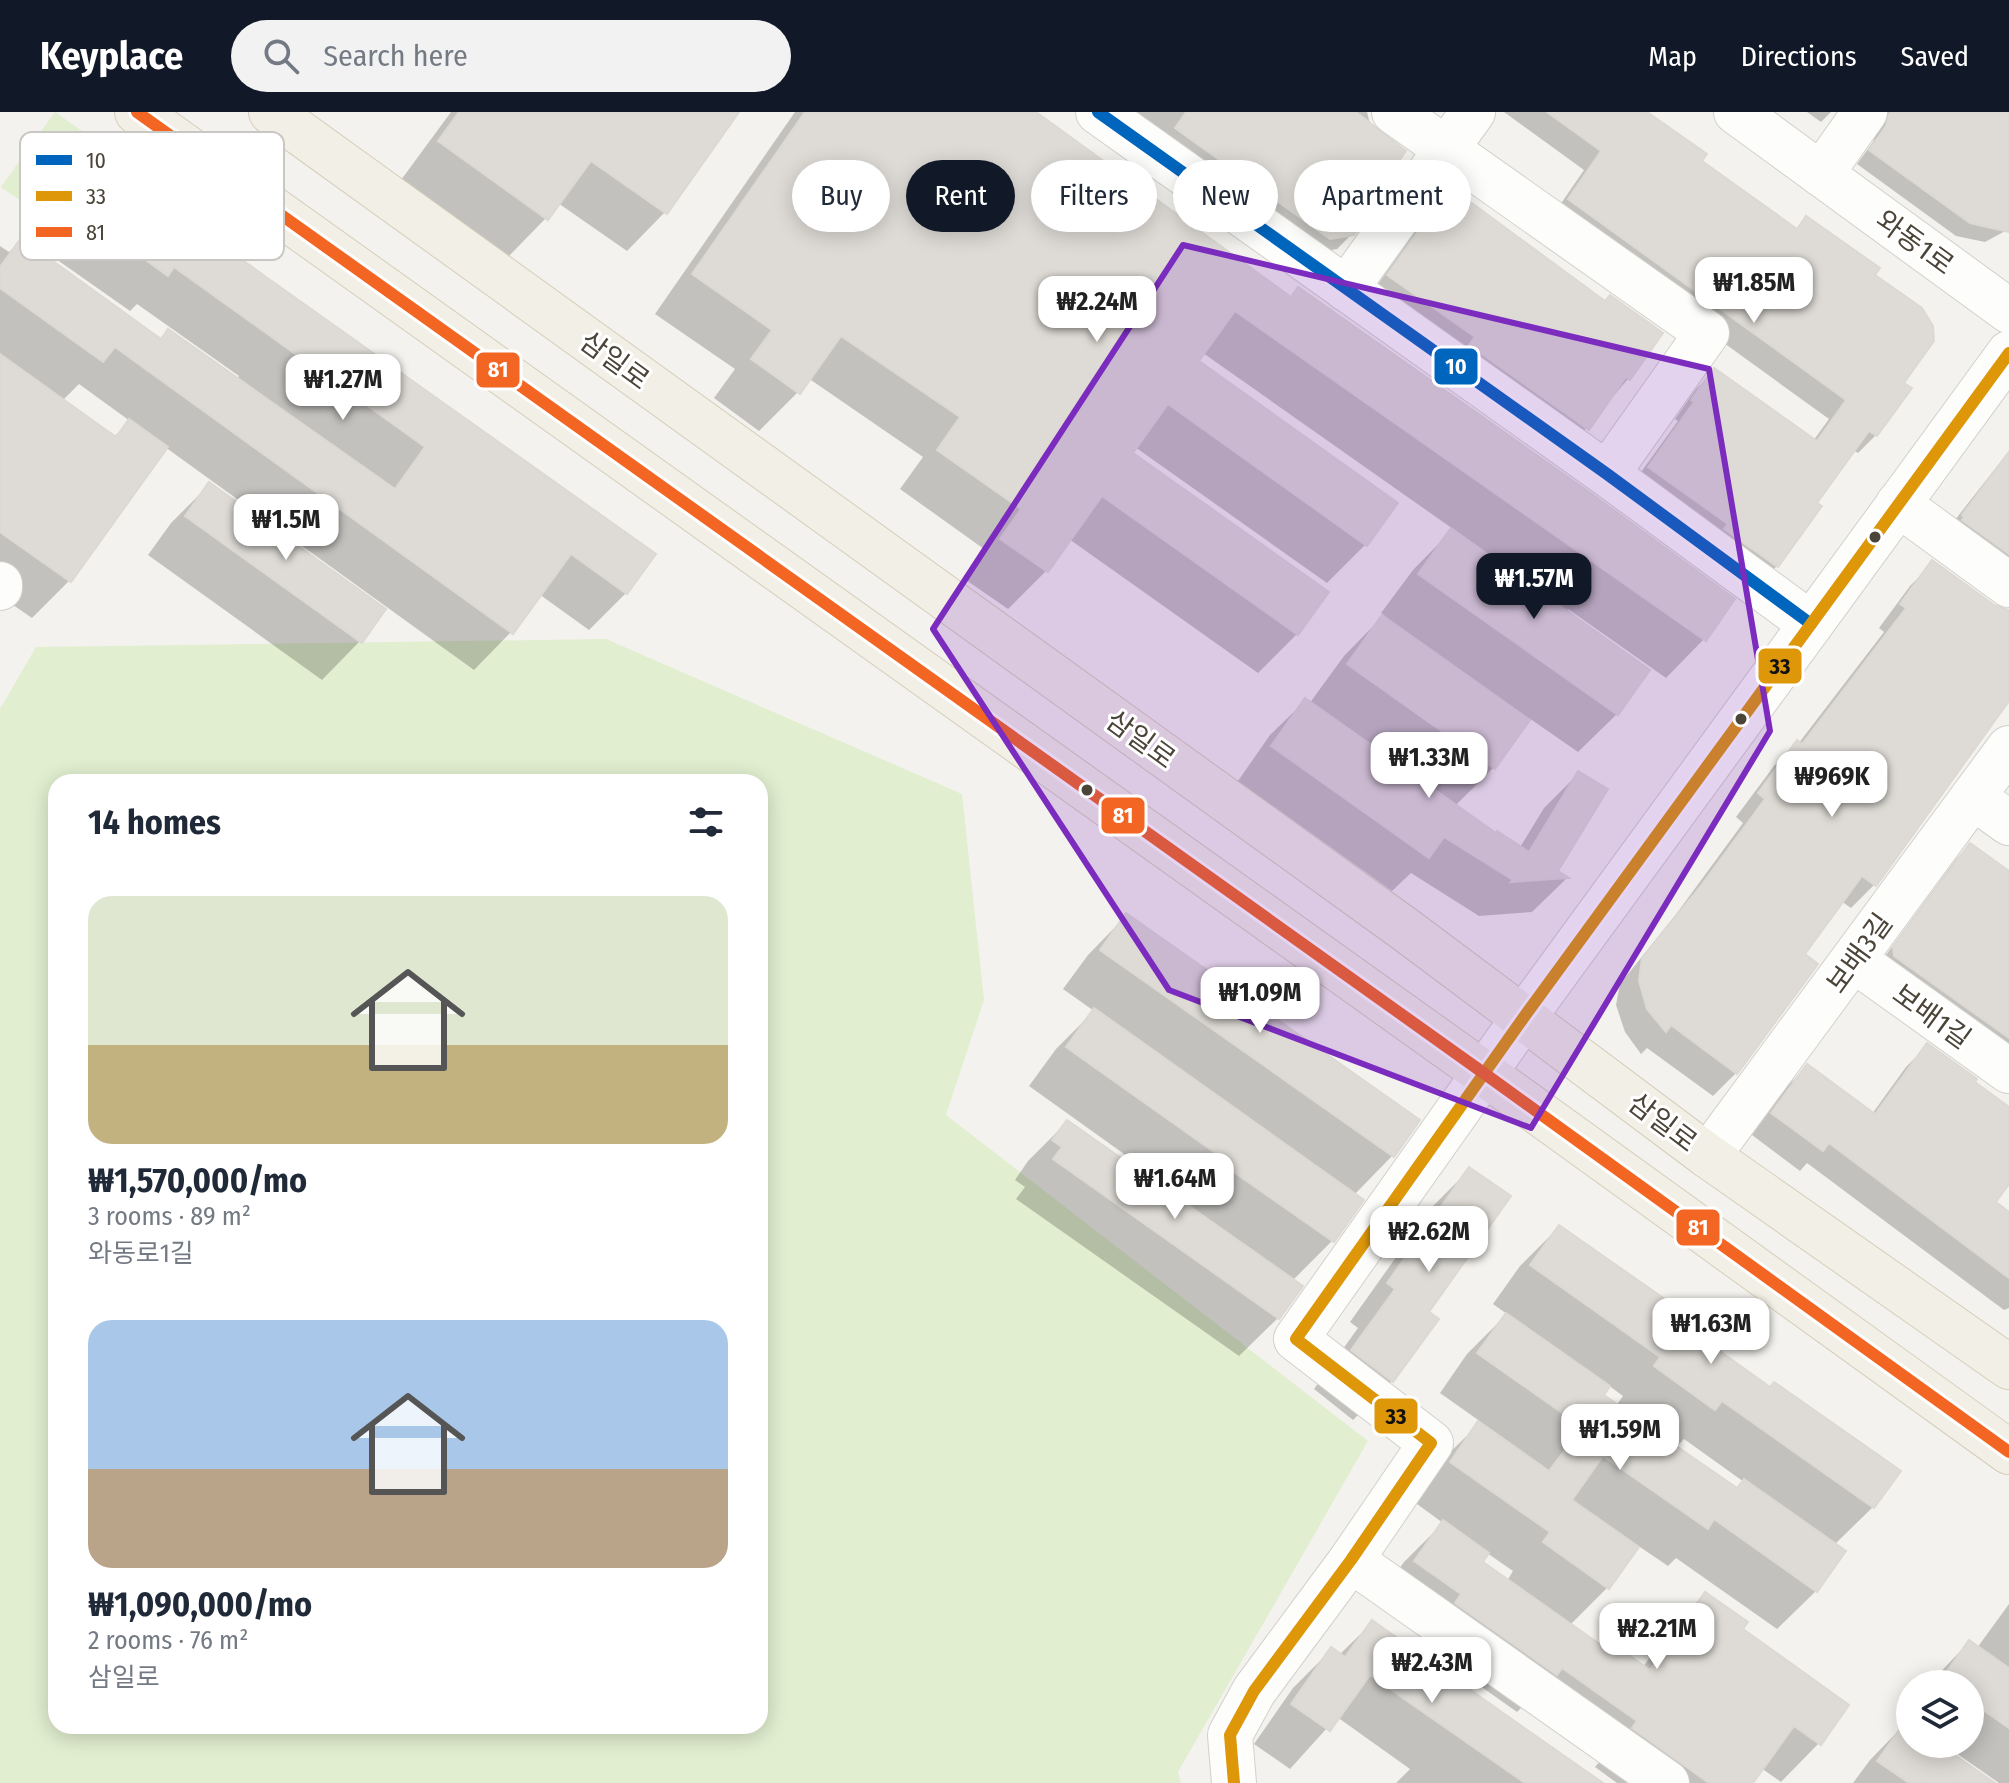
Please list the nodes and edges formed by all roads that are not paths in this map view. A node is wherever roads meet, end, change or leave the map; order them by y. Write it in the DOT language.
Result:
graph roads {
  1 [pos="137,112"];
  2 [pos="271,112"];
  3 [pos="1098,112"];
  4 [pos="1394,112"];
  5 [pos="1473,112"];
  6 [pos="1736,112"];
  7 [pos="1865,112"];
  8 [pos="165,132"];
  9 [pos="1446,149"];
  10 [pos="1821,174"];
  11 [pos="284,217"];
  12 [pos="1346,289"];
  13 [pos="2009,311"];
  14 [pos="2009,353"];
  15 [pos="1607,474"];
  16 [pos="1898,504"];
  17 [pos="2009,585"];
  18 [pos="1811,624"];
  19 [pos="2009,748"];
  20 [pos="1973,797"];
  21 [pos="2009,823"];
  22 [pos="1854,960"];
  23 [pos="1524,1017"];
  24 [pos="2009,1071"];
  25 [pos="1485,1074"];
  26 [pos="1708,1156"];
  27 [pos="2009,1367"];
  28 [pos="2009,1452"];
  29 [pos="1351,1560"];
  30 [pos="1234,1783"];
  31 [pos="1667,1783"];
  1 -- 8 [label="main road"];
  2 -- 23 [label="main road, 삼일로"];
  3 -- 12 [label="street"];
  4 -- 9 [label="street"];
  5 -- 9 [label="street"];
  6 -- 10 [label="street, 와동1로"];
  7 -- 10 [label="street"];
  9 -- 12 [label="street"];
  9 -- 15 [label="street"];
  10 -- 13 [label="street, 와동1로"];
  11 -- 25 [label="main road"];
  12 -- 15 [label="street"];
  14 -- 16 [label="street"];
  15 -- 18 [label="street"];
  16 -- 17 [label="street"];
  16 -- 18 [label="street"];
  18 -- 23 [label="street"];
  19 -- 20 [label="street, 보배3길"];
  20 -- 21 [label="street"];
  20 -- 22 [label="street, 보배3길"];
  22 -- 24 [label="street, 보배1길"];
  22 -- 26 [label="street, 보배3길"];
  23 -- 25 [label="street"];
  23 -- 26 [label="main road, 삼일로"];
  25 -- 28 [label="main road"];
  25 -- 29 [label="street"];
  26 -- 27 [label="main road, 삼일로"];
  29 -- 30 [label="street"];
  29 -- 31 [label="street"];
}
